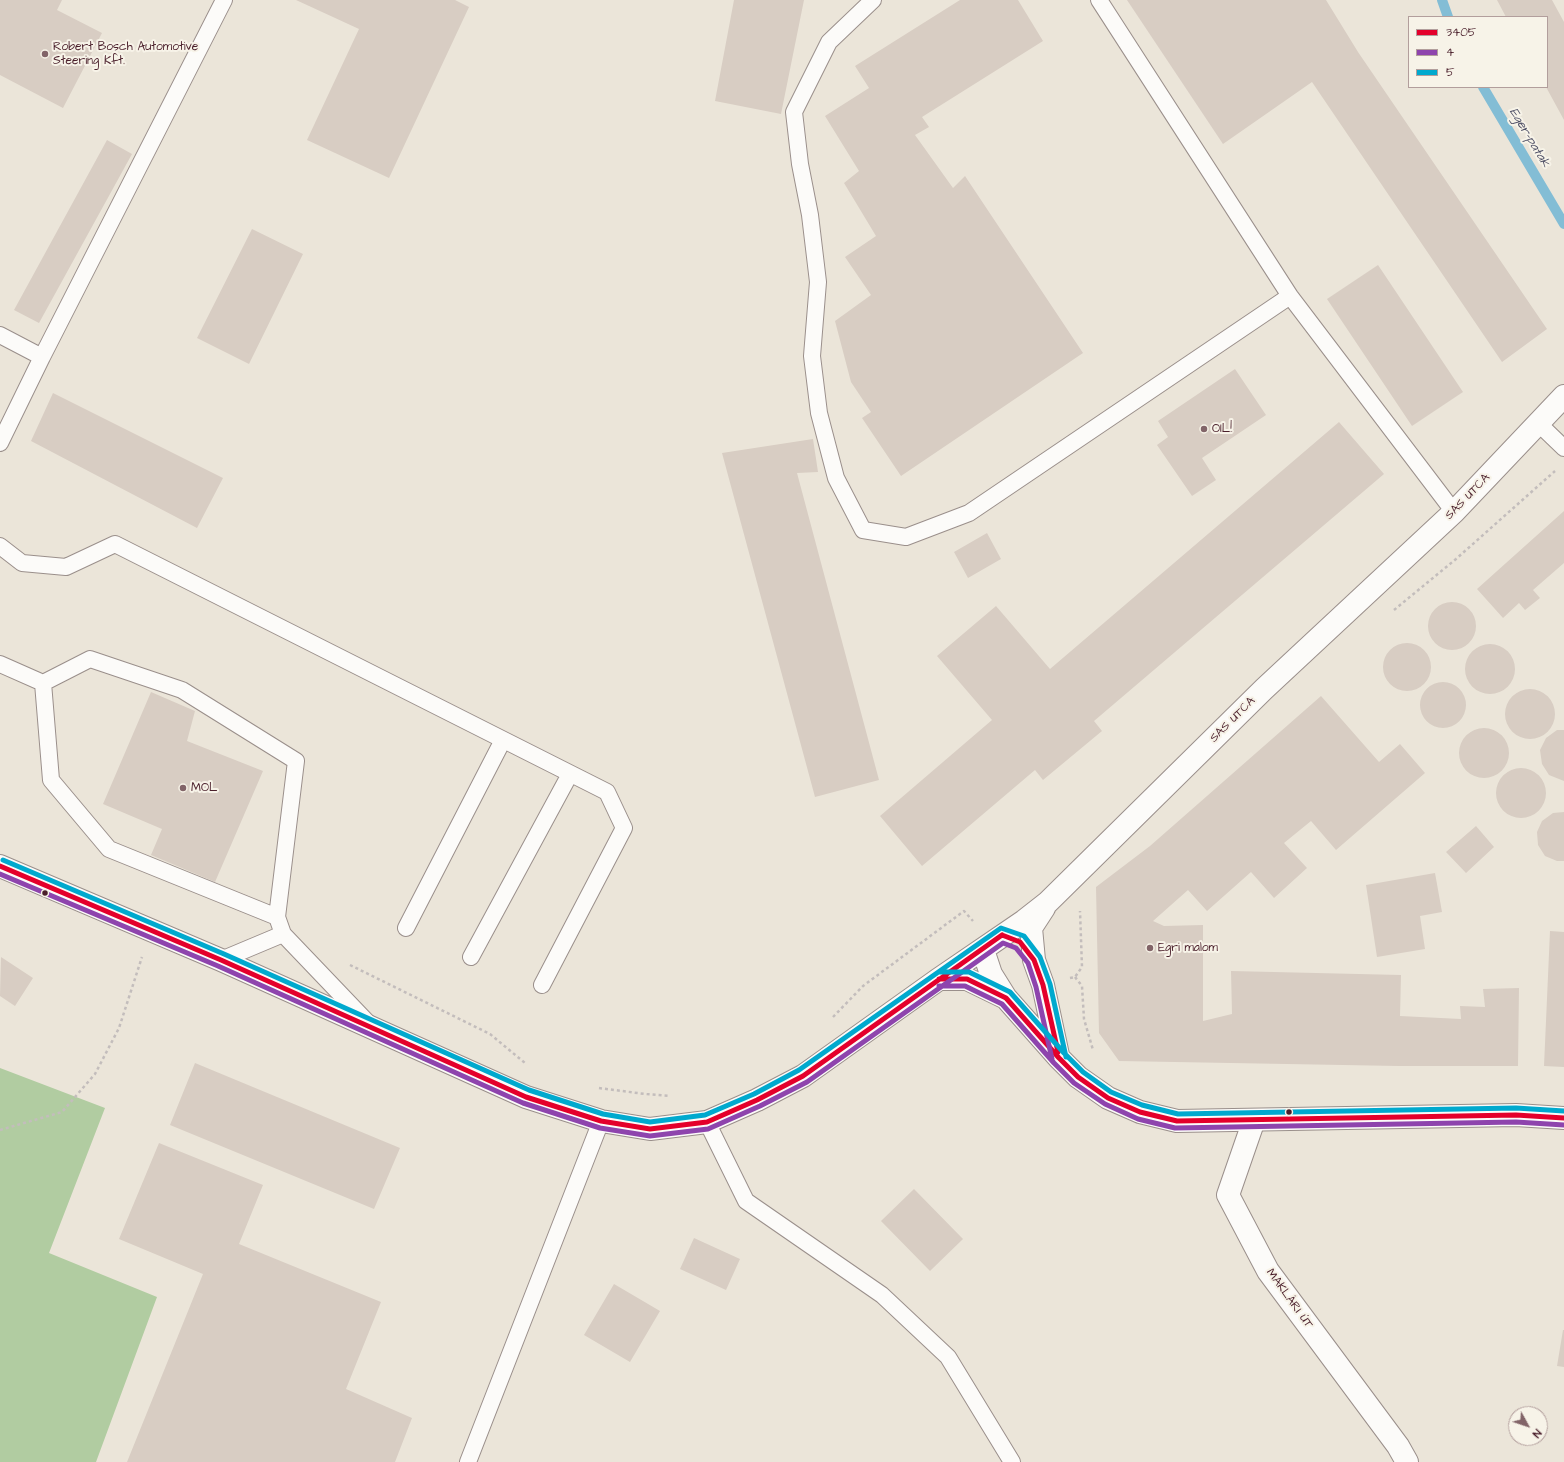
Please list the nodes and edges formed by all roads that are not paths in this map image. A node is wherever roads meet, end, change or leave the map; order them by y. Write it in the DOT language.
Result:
graph roads {
  1 [pos="224,0"];
  2 [pos="873,0"];
  3 [pos="1099,0"];
  4 [pos="1290,296"];
  5 [pos="0,335"];
  6 [pos="42,357"];
  7 [pos="1564,396"];
  8 [pos="1538,423"];
  9 [pos="0,443"];
  10 [pos="1564,448"];
  11 [pos="1454,512"];
  12 [pos="0,546"];
  13 [pos="0,664"];
  14 [pos="43,683"];
  15 [pos="503,740"];
  16 [pos="570,774"];
  17 [pos="0,866"];
  18 [pos="1047,903"];
  19 [pos="277,917"];
  20 [pos="406,928"];
  21 [pos="283,934"];
  22 [pos="1002,936"];
  23 [pos="983,950"];
  24 [pos="471,957"];
  25 [pos="221,960"];
  26 [pos="1034,960"];
  27 [pos="939,979"];
  28 [pos="542,985"];
  29 [pos="1006,998"];
  30 [pos="374,1029"];
  31 [pos="1059,1058"];
  32 [pos="1564,1118"];
  33 [pos="1254,1120"];
  34 [pos="600,1121"];
  35 [pos="707,1122"];
  36 [pos="468,1462"];
  37 [pos="1012,1462"];
  38 [pos="1407,1462"];
  1 -- 6 [label="lane"];
  2 -- 4 [label="lane"];
  3 -- 4 [label="lane"];
  4 -- 11 [label="lane"];
  5 -- 6 [label="lane"];
  6 -- 9 [label="lane"];
  7 -- 8 [label="main road, SAS UTCA"];
  8 -- 10 [label="lane"];
  8 -- 11 [label="main road, SAS UTCA"];
  11 -- 18 [label="main road, SAS UTCA"];
  12 -- 15 [label="lane"];
  13 -- 14 [label="lane"];
  14 -- 19 [label="lane"];
  14 -- 19 [label="lane"];
  15 -- 16 [label="lane"];
  15 -- 20 [label="lane"];
  16 -- 24 [label="lane"];
  16 -- 28 [label="lane"];
  17 -- 25 [label="main road, SAS UTCA"];
  18 -- 22 [label="main road, SAS UTCA"];
  18 -- 26 [label="main road"];
  19 -- 21 [label="lane"];
  21 -- 25 [label="lane"];
  21 -- 30 [label="lane"];
  22 -- 23 [label="main road, SAS UTCA"];
  22 -- 26 [label="main road"];
  23 -- 27 [label="main road, SAS UTCA"];
  23 -- 29 [label="main road"];
  25 -- 30 [label="main road, SAS UTCA"];
  26 -- 31 [label="main road"];
  27 -- 29 [label="main road"];
  27 -- 35 [label="main road, SAS UTCA"];
  29 -- 31 [label="main road"];
  30 -- 34 [label="main road, SAS UTCA"];
  31 -- 33 [label="main road"];
  32 -- 33 [label="main road"];
  33 -- 38 [label="main road, MAKLÁRI ÚT"];
  34 -- 35 [label="main road, SAS UTCA"];
  34 -- 36 [label="lane"];
  35 -- 37 [label="lane"];
}
